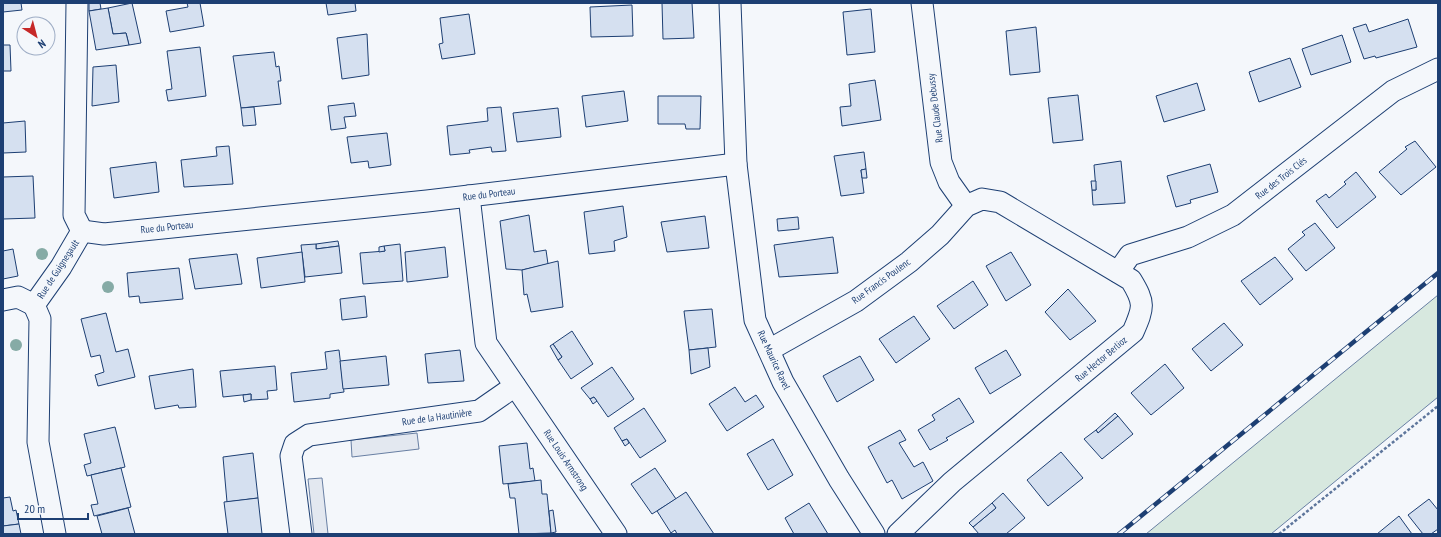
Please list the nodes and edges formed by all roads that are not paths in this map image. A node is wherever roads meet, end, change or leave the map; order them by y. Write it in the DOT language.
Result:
graph roads {
  1 [pos="77,3"];
  2 [pos="730,3"];
  3 [pos="922,3"];
  4 [pos="1438,69"];
  5 [pos="736,164"];
  6 [pos="470,196"];
  7 [pos="974,202"];
  8 [pos="82,231"];
  9 [pos="1118,272"];
  10 [pos="3,300"];
  11 [pos="34,305"];
  12 [pos="769,350"];
  13 [pos="515,386"];
  14 [pos="55,534"];
  15 [pos="301,534"];
  16 [pos="616,534"];
  17 [pos="874,534"];
  18 [pos="898,534"];
  1 -- 8 [label="street, Rue de Guignegault"];
  2 -- 5 [label="street"];
  3 -- 7 [label="street, Rue Claude Debussy"];
  4 -- 9 [label="street, Rue des Trois Clés"];
  5 -- 6 [label="street, Rue du Porteau"];
  5 -- 12 [label="street, Rue Maurice Ravel"];
  6 -- 8 [label="street, Rue du Porteau"];
  6 -- 13 [label="street"];
  7 -- 9 [label="street, Rue Hector Berlioz"];
  7 -- 12 [label="street, Rue Francis Poulenc"];
  8 -- 11 [label="street, Rue de Guignegault"];
  9 -- 18 [label="street, Rue Hector Berlioz"];
  10 -- 11 [label="street"];
  11 -- 14 [label="street, Rue de Guignegault"];
  12 -- 17 [label="street, Rue Maurice Ravel"];
  13 -- 15 [label="street, Rue de la Hautinière"];
  13 -- 16 [label="street, Rue Louis Armstrong"];
}
